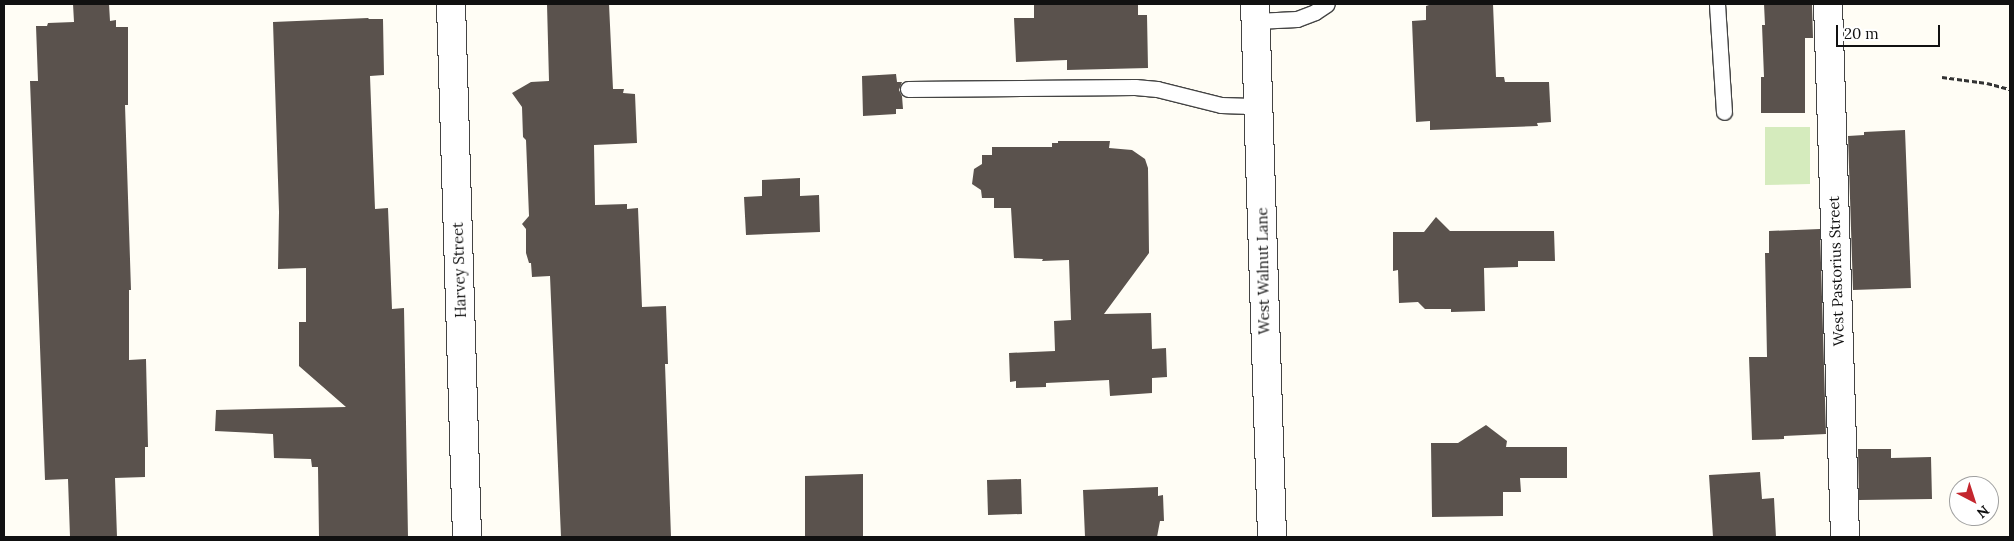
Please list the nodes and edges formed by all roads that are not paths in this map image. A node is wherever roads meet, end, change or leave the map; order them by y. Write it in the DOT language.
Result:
graph roads {
  1 [pos="451,4"];
  2 [pos="1327,4"];
  3 [pos="1716,4"];
  4 [pos="1828,4"];
  5 [pos="1256,12"];
  6 [pos="908,89"];
  7 [pos="1259,106"];
  8 [pos="1724,112"];
  9 [pos="467,537"];
  10 [pos="1272,537"];
  11 [pos="1845,537"];
  1 -- 9 [label="street, Harvey Street"];
  2 -- 5 [label="lane"];
  3 -- 8 [label="lane"];
  4 -- 11 [label="street, West Pastorius Street"];
  5 -- 7 [label="street, West Walnut Lane"];
  6 -- 7 [label="lane"];
  7 -- 10 [label="street, West Walnut Lane"];
}
